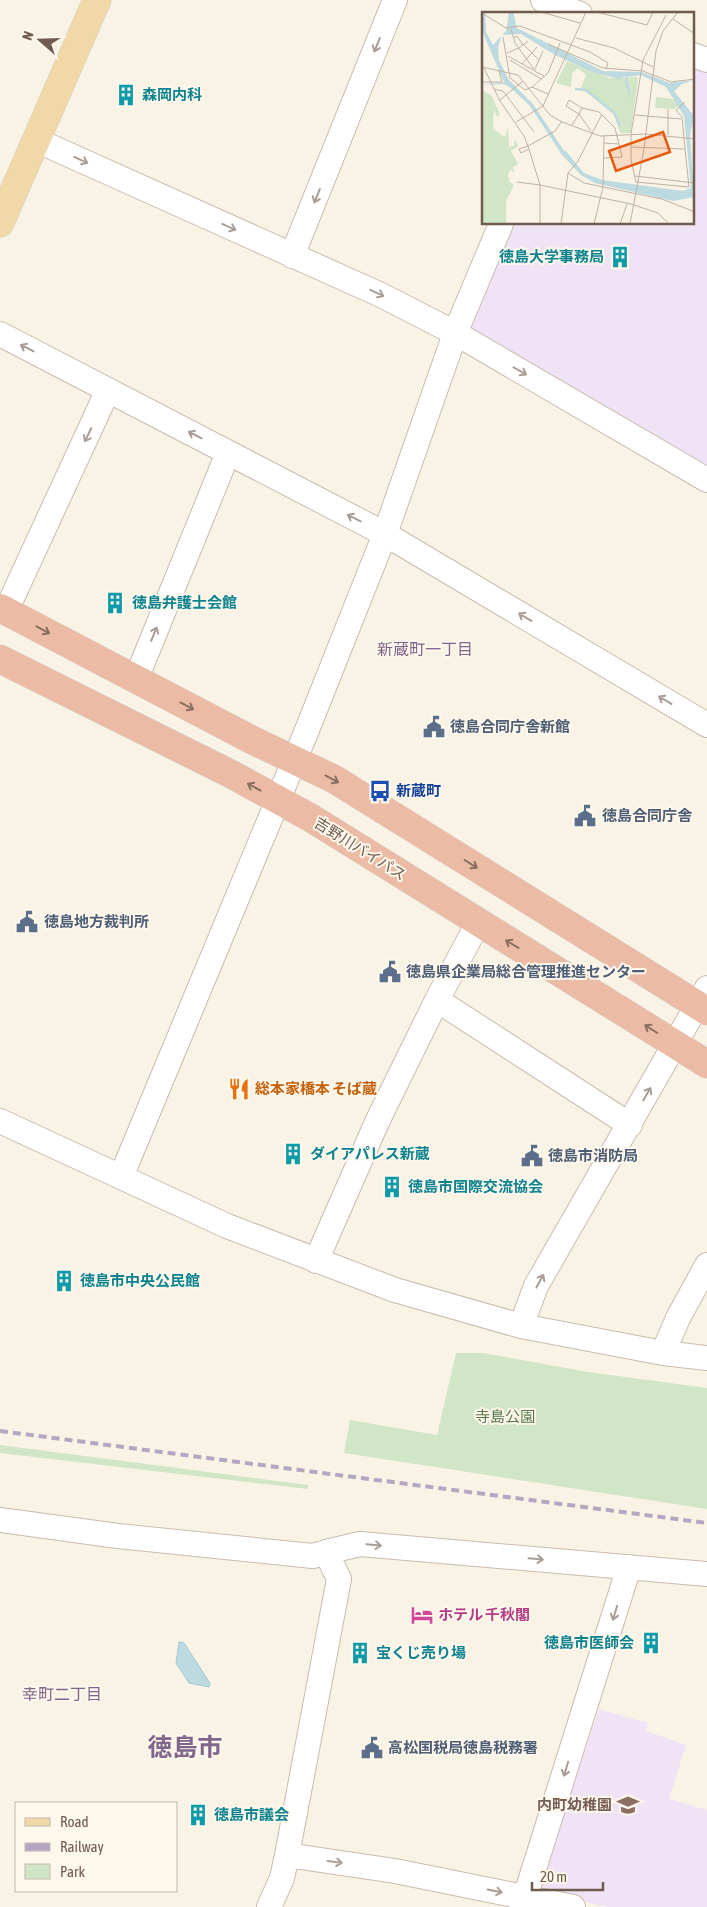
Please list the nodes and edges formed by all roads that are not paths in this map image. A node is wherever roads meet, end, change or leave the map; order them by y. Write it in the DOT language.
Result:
graph roads {
  1 [pos="97,0"];
  2 [pos="395,0"];
  3 [pos="543,0"];
  4 [pos="594,0"];
  5 [pos="575,12"];
  6 [pos="589,12"];
  7 [pos="694,55"];
  8 [pos="707,60"];
  9 [pos="36,140"];
  10 [pos="0,223"];
  11 [pos="501,225"];
  12 [pos="292,256"];
  13 [pos="0,334"];
  14 [pos="457,334"];
  15 [pos="108,390"];
  16 [pos="228,453"];
  17 [pos="707,480"];
  18 [pos="385,534"];
  19 [pos="3,609"];
  20 [pos="0,659"];
  21 [pos="136,679"];
  22 [pos="707,725"];
  23 [pos="295,760"];
  24 [pos="278,800"];
  25 [pos="478,923"];
  26 [pos="437,1000"];
  27 [pos="704,1001"];
  28 [pos="676,1044"];
  29 [pos="707,1064"];
  30 [pos="0,1121"];
  31 [pos="630,1124"];
  32 [pos="121,1177"];
  33 [pos="316,1261"];
  34 [pos="707,1265"];
  35 [pos="521,1326"];
  36 [pos="663,1353"];
  37 [pos="707,1358"];
  38 [pos="0,1520"];
  39 [pos="326,1552"];
  40 [pos="629,1567"];
  41 [pos="707,1574"];
  42 [pos="287,1855"];
  43 [pos="524,1902"];
  44 [pos="269,1907"];
  45 [pos="573,1907"];
  1 -- 9 [label="main road"];
  2 -- 12 [label="street, one-way"];
  3 -- 5 [label="street"];
  4 -- 6 [label="street"];
  7 -- 8 [label="street"];
  9 -- 10 [label="main road"];
  9 -- 12 [label="street, one-way"];
  11 -- 14 [label="street"];
  12 -- 14 [label="street, one-way"];
  15 -- 13 [label="street, one-way"];
  14 -- 17 [label="street, one-way"];
  14 -- 18 [label="street"];
  16 -- 15 [label="street, one-way"];
  15 -- 19 [label="street, one-way"];
  18 -- 16 [label="street, one-way"];
  21 -- 16 [label="street, one-way"];
  22 -- 18 [label="street, one-way"];
  18 -- 23 [label="street"];
  19 -- 21 [label="highway, one-way"];
  24 -- 20 [label="highway, 吉野川バイパス, one-way"];
  21 -- 23 [label="highway, one-way"];
  23 -- 24 [label="street"];
  23 -- 27 [label="highway, one-way"];
  24 -- 25 [label="highway, 吉野川バイパス"];
  24 -- 32 [label="street"];
  25 -- 26 [label="street"];
  28 -- 25 [label="highway, 吉野川バイパス, one-way"];
  26 -- 31 [label="street"];
  26 -- 33 [label="street"];
  27 -- 28 [label="street"];
  28 -- 29 [label="highway, 吉野川バイパス"];
  31 -- 28 [label="street, one-way"];
  30 -- 32 [label="street"];
  35 -- 31 [label="street, one-way"];
  32 -- 33 [label="street"];
  33 -- 35 [label="street"];
  34 -- 36 [label="street"];
  35 -- 36 [label="street"];
  36 -- 37 [label="street"];
  38 -- 39 [label="street"];
  39 -- 40 [label="street, one-way"];
  39 -- 42 [label="street"];
  40 -- 41 [label="street"];
  40 -- 43 [label="street, one-way"];
  42 -- 43 [label="street, one-way"];
  42 -- 44 [label="street"];
  43 -- 45 [label="street"];
}
